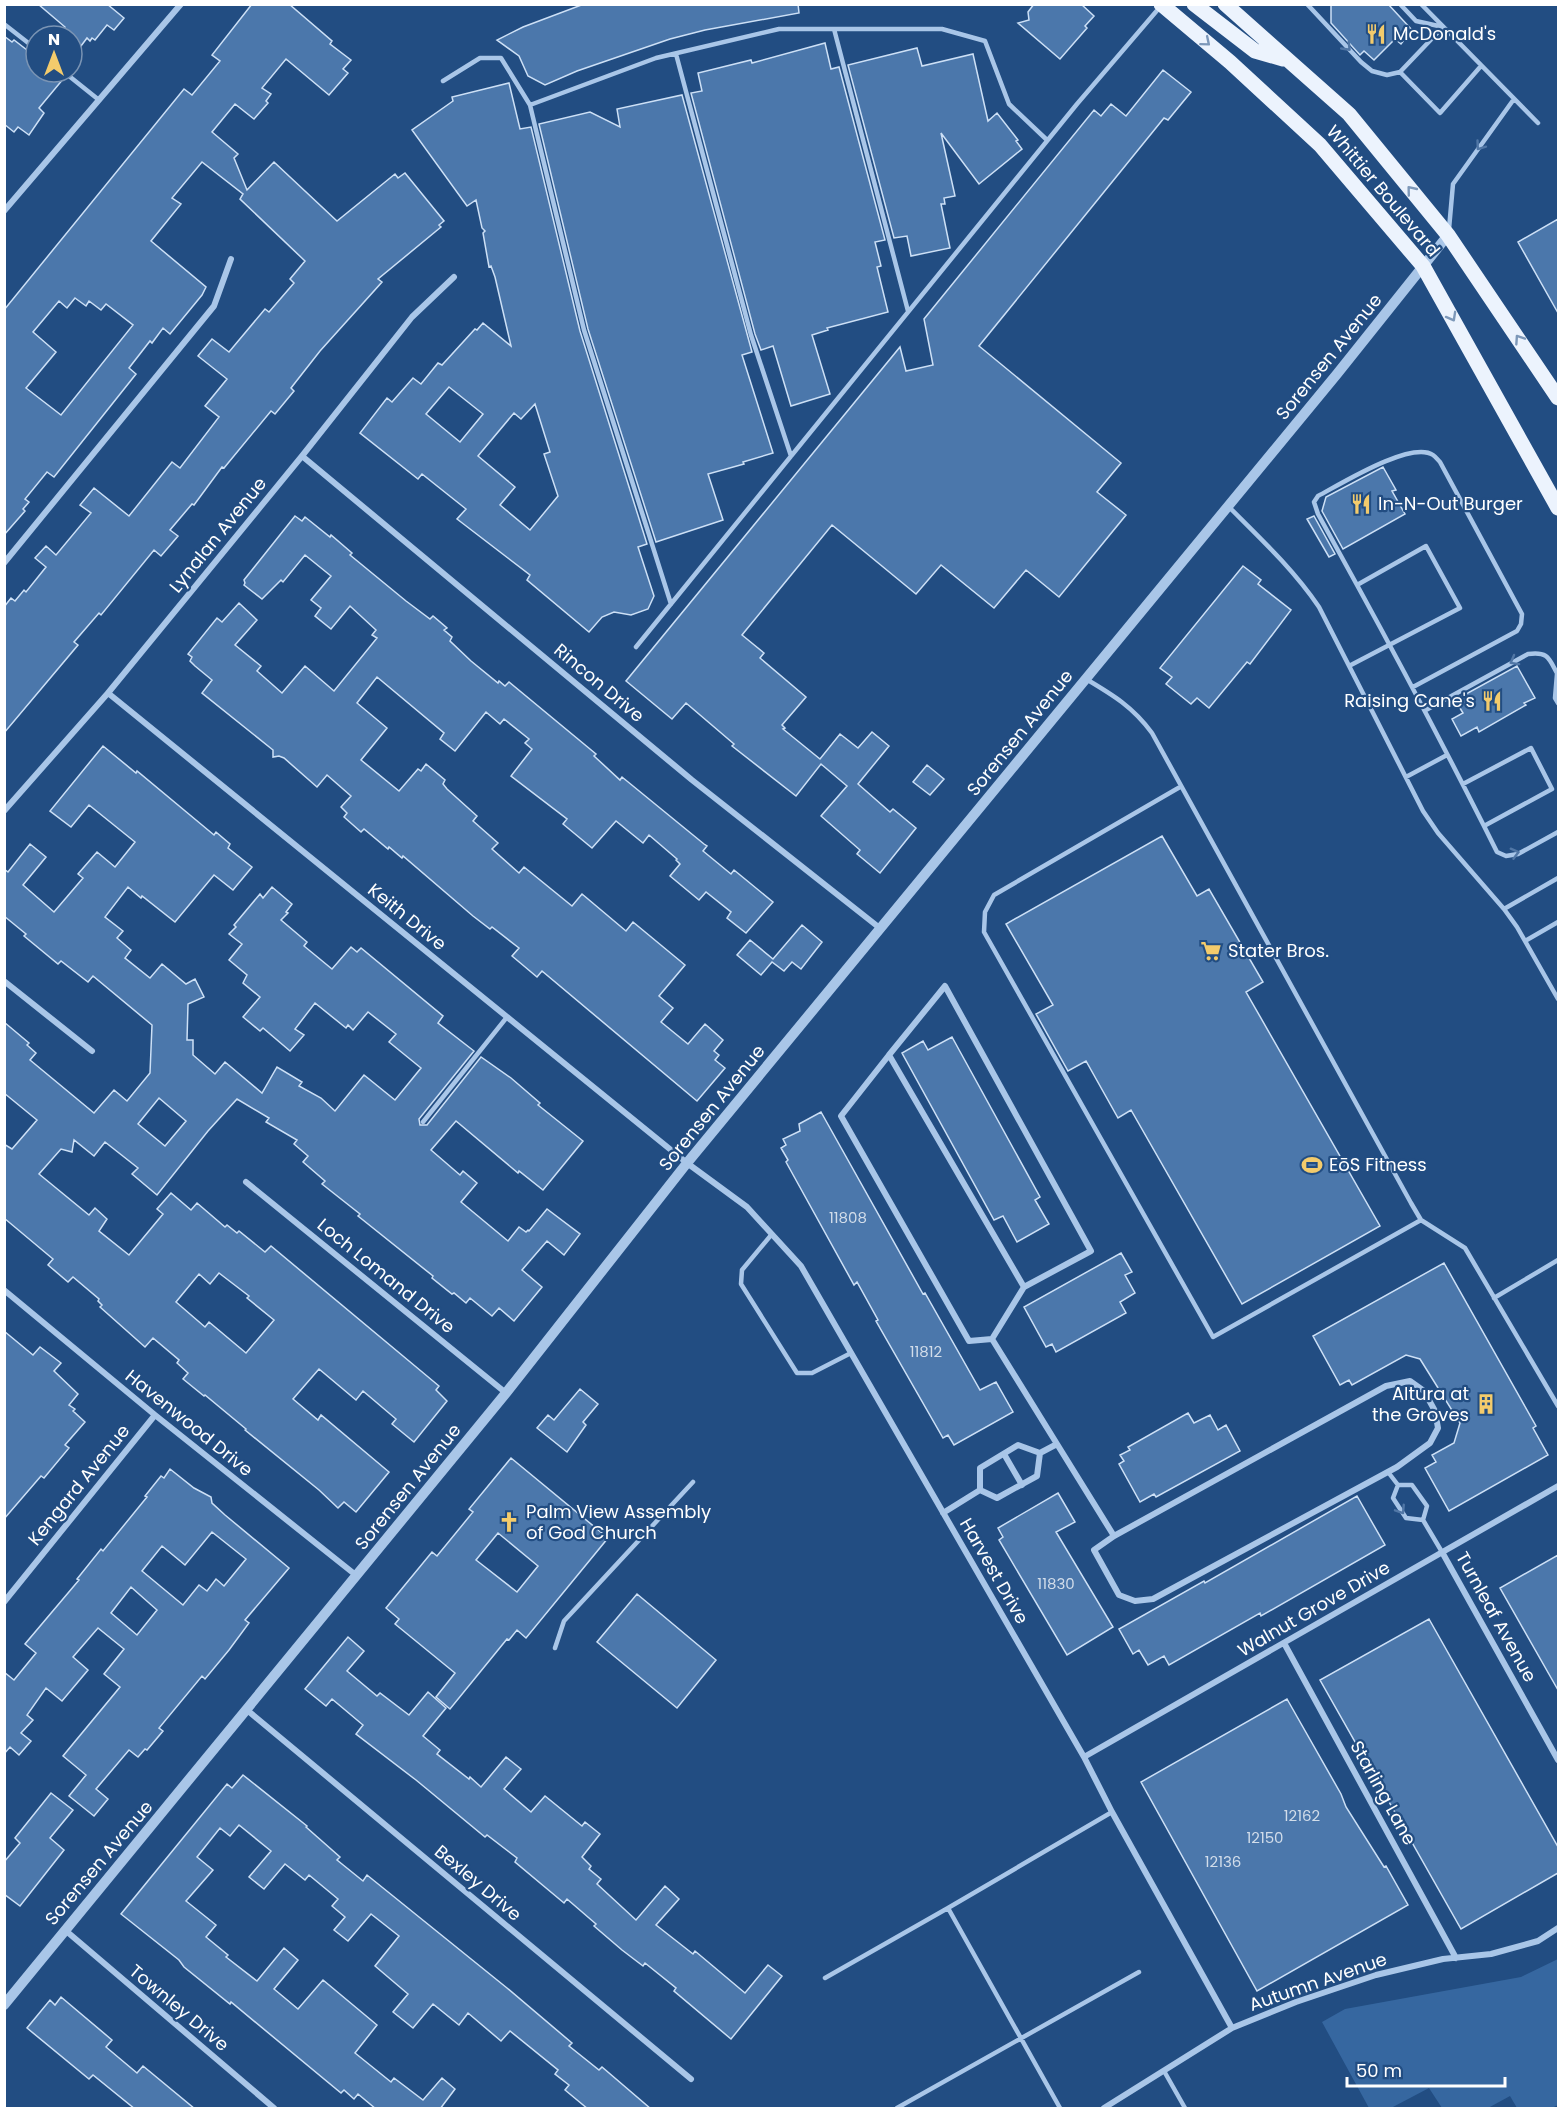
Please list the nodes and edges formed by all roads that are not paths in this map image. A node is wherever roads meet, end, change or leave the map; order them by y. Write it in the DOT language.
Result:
graph roads {
  1 [pos="181,4"];
  2 [pos="1194,4"];
  3 [pos="1225,4"];
  4 [pos="1306,4"];
  5 [pos="1400,4"];
  6 [pos="1421,4"];
  7 [pos="1162,5"];
  8 [pos="4,24"];
  9 [pos="1443,27"];
  10 [pos="834,29"];
  11 [pos="24,40"];
  12 [pos="676,54"];
  13 [pos="1286,60"];
  14 [pos="1481,66"];
  15 [pos="1400,72"];
  16 [pos="443,81"];
  17 [pos="79,84"];
  18 [pos="1514,99"];
  19 [pos="99,100"];
  20 [pos="530,105"];
  21 [pos="1538,123"];
  22 [pos="1047,140"];
  23 [pos="4,211"];
  24 [pos="1448,235"];
  25 [pos="231,259"];
  26 [pos="1423,266"];
  27 [pos="454,278"];
  28 [pos="908,312"];
  29 [pos="1558,398"];
  30 [pos="302,456"];
  31 [pos="791,456"];
  32 [pos="1228,506"];
  33 [pos="1558,508"];
  34 [pos="4,563"];
  35 [pos="1358,585"];
  36 [pos="671,604"];
  37 [pos="1390,645"];
  38 [pos="636,647"];
  39 [pos="1349,666"];
  40 [pos="1558,674"];
  41 [pos="1086,679"];
  42 [pos="1413,687"];
  43 [pos="108,693"];
  44 [pos="1558,704"];
  45 [pos="1426,710"];
  46 [pos="1447,754"];
  47 [pos="1406,777"];
  48 [pos="1463,784"];
  49 [pos="1180,787"];
  50 [pos="4,811"];
  51 [pos="1484,826"];
  52 [pos="1558,832"];
  53 [pos="1558,878"];
  54 [pos="1504,909"];
  55 [pos="1558,922"];
  56 [pos="880,929"];
  57 [pos="1525,941"];
  58 [pos="4,981"];
  59 [pos="1558,999"];
  60 [pos="507,1017"];
  61 [pos="92,1051"];
  62 [pos="889,1055"];
  63 [pos="423,1122"];
  64 [pos="687,1163"];
  65 [pos="246,1182"];
  66 [pos="1421,1220"];
  67 [pos="772,1234"];
  68 [pos="1558,1260"];
  69 [pos="1024,1287"];
  70 [pos="4,1290"];
  71 [pos="1494,1298"];
  72 [pos="992,1339"];
  73 [pos="851,1353"];
  74 [pos="506,1393"];
  75 [pos="1558,1406"];
  76 [pos="155,1415"];
  77 [pos="1057,1444"];
  78 [pos="1040,1453"];
  79 [pos="1004,1454"];
  80 [pos="1388,1472"];
  81 [pos="693,1482"];
  82 [pos="1022,1485"];
  83 [pos="1398,1485"];
  84 [pos="1558,1486"];
  85 [pos="980,1490"];
  86 [pos="943,1514"];
  87 [pos="1424,1520"];
  88 [pos="1114,1536"];
  89 [pos="1442,1552"];
  90 [pos="357,1576"];
  91 [pos="4,1602"];
  92 [pos="1284,1643"];
  93 [pos="555,1648"];
  94 [pos="247,1710"];
  95 [pos="1084,1757"];
  96 [pos="1558,1760"];
  97 [pos="1112,1812"];
  98 [pos="948,1908"];
  99 [pos="1558,1928"];
  100 [pos="65,1930"];
  101 [pos="1456,1958"];
  102 [pos="1139,1972"];
  103 [pos="825,1978"];
  104 [pos="4,2005"];
  105 [pos="1232,2028"];
  106 [pos="1020,2038"];
  107 [pos="1164,2071"];
  108 [pos="691,2079"];
  109 [pos="897,2108"];
  110 [pos="274,2109"];
  111 [pos="1060,2109"];
  112 [pos="1104,2109"];
  113 [pos="1185,2109"];
  1 -- 19 [label="street"];
  2 -- 13 [label="main road"];
  3 -- 13 [label="main road, Whittier Boulevard"];
  4 -- 15 [label="lane, one-way"];
  5 -- 9 [label="lane"];
  6 -- 9 [label="lane"];
  7 -- 22 [label="lane"];
  7 -- 26 [label="main road, Whittier Boulevard, one-way"];
  8 -- 11 [label="lane"];
  9 -- 14 [label="lane"];
  9 -- 15 [label="lane"];
  10 -- 12 [label="lane"];
  10 -- 22 [label="lane"];
  10 -- 28 [label="lane"];
  12 -- 20 [label="lane"];
  12 -- 31 [label="lane"];
  24 -- 13 [label="main road, Whittier Boulevard, one-way"];
  14 -- 15 [label="lane"];
  14 -- 18 [label="lane"];
  16 -- 20 [label="lane"];
  17 -- 19 [label="lane"];
  18 -- 21 [label="lane"];
  18 -- 24 [label="lane, one-way"];
  19 -- 23 [label="street"];
  20 -- 36 [label="lane"];
  22 -- 28 [label="lane"];
  24 -- 26 [label="street, Sorensen Avenue"];
  29 -- 24 [label="main road, Whittier Boulevard, one-way"];
  25 -- 34 [label="street"];
  26 -- 32 [label="street, Sorensen Avenue"];
  26 -- 33 [label="main road, Whittier Boulevard, one-way"];
  27 -- 30 [label="street, Lynalan Avenue"];
  28 -- 31 [label="lane"];
  30 -- 43 [label="street, Lynalan Avenue"];
  30 -- 56 [label="street, Rincon Drive"];
  31 -- 36 [label="lane"];
  32 -- 39 [label="lane"];
  32 -- 41 [label="street, Sorensen Avenue"];
  35 -- 37 [label="lane"];
  35 -- 37 [label="lane"];
  35 -- 42 [label="lane"];
  36 -- 38 [label="lane"];
  37 -- 39 [label="lane"];
  37 -- 42 [label="lane"];
  39 -- 47 [label="lane"];
  40 -- 44 [label="lane"];
  40 -- 45 [label="lane, one-way"];
  41 -- 49 [label="lane"];
  41 -- 56 [label="street, Sorensen Avenue"];
  42 -- 45 [label="lane"];
  43 -- 50 [label="street, Lynalan Avenue"];
  43 -- 60 [label="street, Keith Drive"];
  45 -- 46 [label="lane"];
  46 -- 47 [label="lane"];
  46 -- 48 [label="lane"];
  47 -- 54 [label="lane"];
  48 -- 51 [label="lane"];
  48 -- 51 [label="lane"];
  49 -- 66 [label="lane"];
  49 -- 66 [label="lane"];
  51 -- 52 [label="lane, one-way"];
  53 -- 54 [label="lane"];
  54 -- 57 [label="lane"];
  55 -- 57 [label="lane"];
  56 -- 64 [label="street, Sorensen Avenue"];
  57 -- 59 [label="lane"];
  58 -- 61 [label="street"];
  60 -- 63 [label="lane"];
  60 -- 64 [label="street, Keith Drive"];
  62 -- 69 [label="street"];
  62 -- 69 [label="street"];
  62 -- 72 [label="street"];
  64 -- 67 [label="street, Harvest Drive"];
  64 -- 74 [label="street, Sorensen Avenue"];
  65 -- 74 [label="street, Loch Lomand Drive"];
  66 -- 71 [label="lane"];
  67 -- 73 [label="street, Harvest Drive"];
  67 -- 73 [label="lane"];
  68 -- 71 [label="lane"];
  69 -- 72 [label="street"];
  70 -- 76 [label="street, Havenwood Drive"];
  71 -- 75 [label="lane"];
  72 -- 77 [label="street"];
  73 -- 86 [label="street, Harvest Drive"];
  74 -- 90 [label="street, Sorensen Avenue"];
  76 -- 90 [label="street, Havenwood Drive"];
  76 -- 91 [label="street, Kengard Avenue"];
  77 -- 78 [label="street"];
  77 -- 88 [label="street"];
  78 -- 79 [label="street"];
  78 -- 82 [label="street"];
  79 -- 82 [label="street"];
  79 -- 85 [label="street"];
  80 -- 83 [label="lane"];
  80 -- 88 [label="street"];
  80 -- 88 [label="street"];
  81 -- 93 [label="lane"];
  82 -- 85 [label="street"];
  83 -- 87 [label="lane"];
  83 -- 87 [label="lane, one-way"];
  84 -- 89 [label="street, Walnut Grove Drive"];
  85 -- 86 [label="street"];
  86 -- 95 [label="street, Harvest Drive"];
  87 -- 89 [label="lane"];
  89 -- 92 [label="street, Walnut Grove Drive"];
  89 -- 96 [label="street, Turnleaf Avenue"];
  90 -- 94 [label="street, Sorensen Avenue"];
  92 -- 95 [label="street, Walnut Grove Drive"];
  92 -- 101 [label="street, Starling Lane"];
  94 -- 100 [label="street, Sorensen Avenue"];
  94 -- 108 [label="street, Bexley Drive"];
  95 -- 97 [label="street, Harvest Drive"];
  97 -- 98 [label="lane"];
  97 -- 105 [label="street, Harvest Drive"];
  98 -- 103 [label="lane"];
  98 -- 106 [label="lane"];
  99 -- 101 [label="street, Autumn Avenue"];
  100 -- 104 [label="street, Sorensen Avenue"];
  100 -- 110 [label="street, Townley Drive"];
  101 -- 105 [label="street, Autumn Avenue"];
  102 -- 106 [label="lane"];
  105 -- 107 [label="street, Autumn Avenue"];
  106 -- 109 [label="lane"];
  106 -- 111 [label="lane"];
  107 -- 112 [label="street, Autumn Avenue"];
  107 -- 113 [label="lane"];
}
